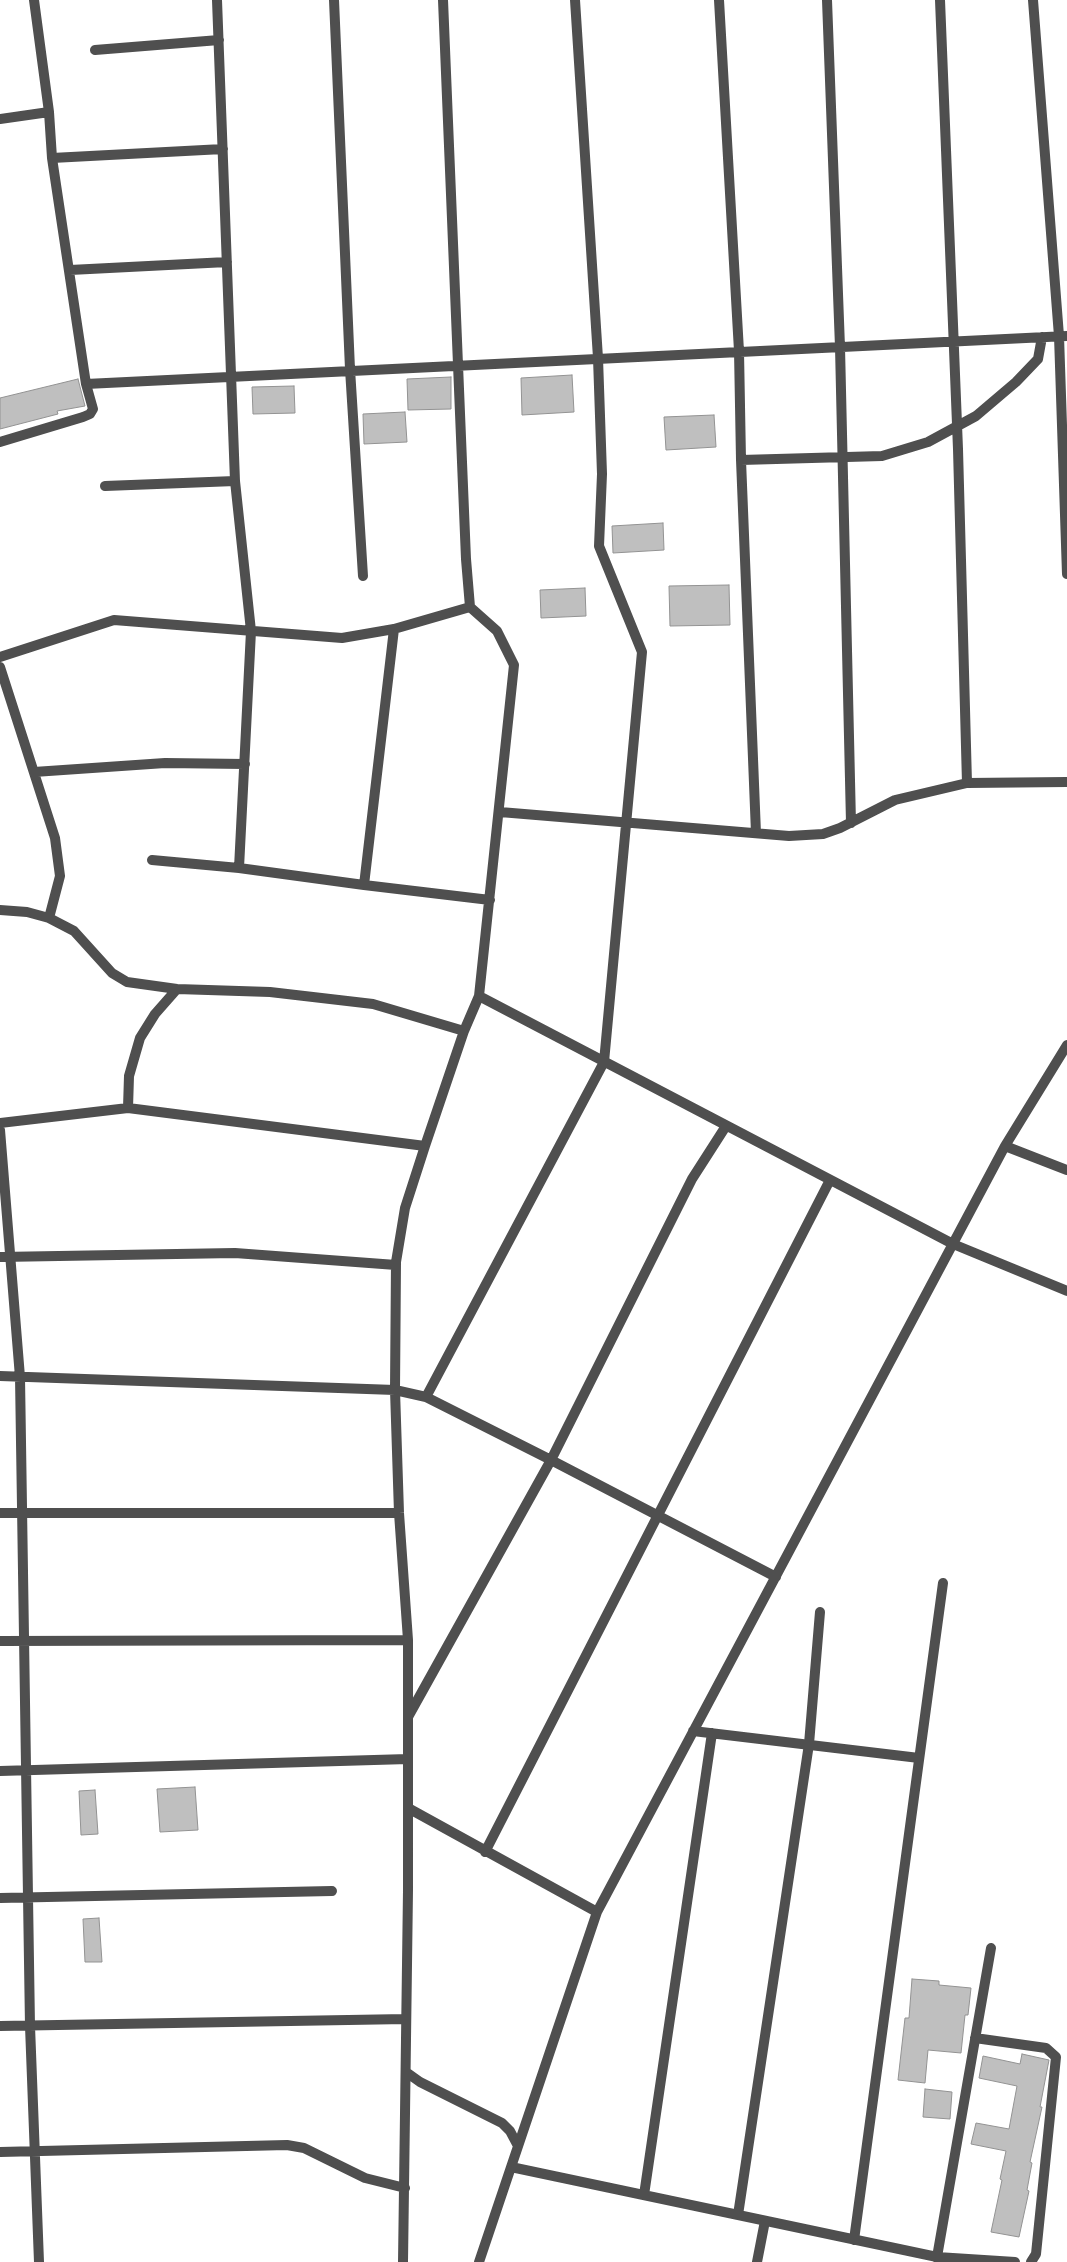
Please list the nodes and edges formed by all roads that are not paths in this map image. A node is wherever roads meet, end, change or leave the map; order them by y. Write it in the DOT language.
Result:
graph roads {
  1 [pos="34,0"];
  2 [pos="217,0"];
  3 [pos="334,0"];
  4 [pos="443,0"];
  5 [pos="574,0"];
  6 [pos="719,0"];
  7 [pos="827,0"];
  8 [pos="940,0"];
  9 [pos="1033,0"];
  10 [pos="219,40"];
  11 [pos="95,50"];
  12 [pos="48,112"];
  13 [pos="0,119"];
  14 [pos="223,149"];
  15 [pos="52,158"];
  16 [pos="227,262"];
  17 [pos="70,270"];
  18 [pos="1063,336"];
  19 [pos="1042,337"];
  20 [pos="953,342"];
  21 [pos="840,347"];
  22 [pos="739,351"];
  23 [pos="598,358"];
  24 [pos="457,364"];
  25 [pos="350,369"];
  26 [pos="231,375"];
  27 [pos="86,384"];
  28 [pos="957,428"];
  29 [pos="0,442"];
  30 [pos="843,458"];
  31 [pos="741,460"];
  32 [pos="235,481"];
  33 [pos="105,486"];
  34 [pos="1067,574"];
  35 [pos="363,576"];
  36 [pos="470,607"];
  37 [pos="394,628"];
  38 [pos="251,632"];
  39 [pos="0,656"];
  40 [pos="0,667"];
  41 [pos="244,764"];
  42 [pos="34,772"];
  43 [pos="1067,782"];
  44 [pos="967,783"];
  45 [pos="500,812"];
  46 [pos="626,823"];
  47 [pos="851,823"];
  48 [pos="756,833"];
  49 [pos="152,860"];
  50 [pos="239,868"];
  51 [pos="364,885"];
  52 [pos="490,900"];
  53 [pos="0,910"];
  54 [pos="49,918"];
  55 [pos="177,989"];
  56 [pos="479,996"];
  57 [pos="464,1030"];
  58 [pos="1067,1045"];
  59 [pos="604,1062"];
  60 [pos="128,1108"];
  61 [pos="0,1124"];
  62 [pos="726,1126"];
  63 [pos="0,1130"];
  64 [pos="425,1146"];
  65 [pos="1006,1146"];
  66 [pos="1067,1170"];
  67 [pos="830,1180"];
  68 [pos="953,1244"];
  69 [pos="5,1257"];
  70 [pos="396,1266"];
  71 [pos="1067,1291"];
  72 [pos="0,1376"];
  73 [pos="20,1377"];
  74 [pos="395,1390"];
  75 [pos="426,1397"];
  76 [pos="551,1460"];
  77 [pos="0,1513"];
  78 [pos="22,1513"];
  79 [pos="399,1513"];
  80 [pos="658,1517"];
  81 [pos="776,1577"];
  82 [pos="943,1583"];
  83 [pos="820,1612"];
  84 [pos="408,1640"];
  85 [pos="0,1641"];
  86 [pos="24,1641"];
  87 [pos="408,1717"];
  88 [pos="693,1731"];
  89 [pos="712,1732"];
  90 [pos="809,1744"];
  91 [pos="919,1758"];
  92 [pos="408,1759"];
  93 [pos="0,1771"];
  94 [pos="26,1772"];
  95 [pos="408,1808"];
  96 [pos="485,1852"];
  97 [pos="332,1891"];
  98 [pos="28,1897"];
  99 [pos="0,1898"];
  100 [pos="597,1912"];
  101 [pos="991,1948"];
  102 [pos="406,2020"];
  103 [pos="0,2026"];
  104 [pos="30,2026"];
  105 [pos="975,2038"];
  106 [pos="406,2072"];
  107 [pos="518,2146"];
  108 [pos="35,2151"];
  109 [pos="0,2152"];
  110 [pos="511,2167"];
  111 [pos="405,2188"];
  112 [pos="644,2195"];
  113 [pos="738,2215"];
  114 [pos="765,2221"];
  115 [pos="854,2240"];
  116 [pos="938,2260"];
  117 [pos="39,2262"];
  118 [pos="403,2262"];
  119 [pos="480,2262"];
  120 [pos="757,2262"];
  121 [pos="1015,2262"];
  122 [pos="1030,2262"];
  1 -- 12 [label="street"];
  2 -- 10 [label="street"];
  3 -- 25 [label="street"];
  4 -- 24 [label="street"];
  5 -- 23 [label="street"];
  6 -- 22 [label="street"];
  7 -- 21 [label="street"];
  8 -- 20 [label="street"];
  9 -- 18 [label="street"];
  10 -- 11 [label="street"];
  10 -- 14 [label="street"];
  12 -- 13 [label="street"];
  12 -- 15 [label="street"];
  14 -- 15 [label="street"];
  14 -- 16 [label="street"];
  15 -- 17 [label="street"];
  16 -- 17 [label="street"];
  16 -- 26 [label="street"];
  17 -- 27 [label="street"];
  18 -- 19 [label="street"];
  18 -- 34 [label="street"];
  19 -- 20 [label="street"];
  19 -- 28 [label="street"];
  20 -- 21 [label="street"];
  20 -- 28 [label="street"];
  21 -- 22 [label="street"];
  21 -- 30 [label="street"];
  22 -- 23 [label="street"];
  22 -- 31 [label="street"];
  23 -- 24 [label="street"];
  23 -- 46 [label="street"];
  24 -- 25 [label="street"];
  24 -- 36 [label="street"];
  25 -- 26 [label="street"];
  25 -- 35 [label="street"];
  26 -- 27 [label="street"];
  26 -- 32 [label="street"];
  27 -- 29 [label="street"];
  28 -- 30 [label="street"];
  28 -- 44 [label="street"];
  30 -- 31 [label="street"];
  30 -- 47 [label="street"];
  31 -- 48 [label="street"];
  32 -- 33 [label="street"];
  32 -- 38 [label="street"];
  36 -- 37 [label="street"];
  36 -- 45 [label="street"];
  37 -- 38 [label="street"];
  37 -- 51 [label="street"];
  38 -- 39 [label="street"];
  38 -- 41 [label="street"];
  40 -- 42 [label="street"];
  41 -- 42 [label="street"];
  41 -- 50 [label="street"];
  42 -- 54 [label="street"];
  43 -- 44 [label="street"];
  44 -- 47 [label="street"];
  45 -- 46 [label="street"];
  45 -- 52 [label="street"];
  46 -- 48 [label="street"];
  46 -- 59 [label="street"];
  47 -- 48 [label="street"];
  49 -- 50 [label="street"];
  50 -- 51 [label="street"];
  51 -- 52 [label="street"];
  52 -- 56 [label="street"];
  53 -- 54 [label="street"];
  54 -- 55 [label="street"];
  55 -- 57 [label="street"];
  55 -- 60 [label="street"];
  56 -- 57 [label="street"];
  56 -- 59 [label="street"];
  57 -- 64 [label="street"];
  58 -- 65 [label="street"];
  59 -- 62 [label="street"];
  59 -- 75 [label="street"];
  60 -- 61 [label="street"];
  60 -- 64 [label="street"];
  62 -- 67 [label="street"];
  62 -- 76 [label="street"];
  63 -- 69 [label="street"];
  64 -- 70 [label="street"];
  65 -- 66 [label="street"];
  65 -- 68 [label="street"];
  67 -- 68 [label="street"];
  67 -- 80 [label="street"];
  68 -- 71 [label="street"];
  68 -- 81 [label="street"];
  69 -- 70 [label="street"];
  69 -- 73 [label="street"];
  70 -- 74 [label="street"];
  72 -- 73 [label="street"];
  73 -- 74 [label="street"];
  73 -- 78 [label="street"];
  74 -- 75 [label="street"];
  74 -- 79 [label="street"];
  75 -- 76 [label="street"];
  76 -- 80 [label="street"];
  76 -- 87 [label="street"];
  77 -- 78 [label="street"];
  78 -- 79 [label="street"];
  78 -- 86 [label="street"];
  79 -- 84 [label="street"];
  80 -- 81 [label="street"];
  80 -- 96 [label="street"];
  81 -- 88 [label="street"];
  82 -- 91 [label="street"];
  83 -- 90 [label="street"];
  84 -- 86 [label="street"];
  84 -- 87 [label="street"];
  85 -- 86 [label="street"];
  86 -- 94 [label="street"];
  87 -- 92 [label="street"];
  88 -- 89 [label="street"];
  88 -- 100 [label="street"];
  89 -- 90 [label="street"];
  89 -- 112 [label="street"];
  90 -- 91 [label="street"];
  90 -- 113 [label="street"];
  91 -- 115 [label="street"];
  92 -- 94 [label="street"];
  92 -- 95 [label="street"];
  93 -- 94 [label="street"];
  94 -- 98 [label="street"];
  95 -- 96 [label="street"];
  95 -- 102 [label="street"];
  96 -- 100 [label="street"];
  97 -- 98 [label="street"];
  98 -- 99 [label="street"];
  98 -- 104 [label="street"];
  100 -- 107 [label="street"];
  101 -- 105 [label="street"];
  102 -- 104 [label="street"];
  102 -- 106 [label="street"];
  103 -- 104 [label="street"];
  104 -- 108 [label="street"];
  105 -- 116 [label="street"];
  105 -- 122 [label="street"];
  106 -- 107 [label="street"];
  106 -- 111 [label="street"];
  107 -- 110 [label="street"];
  108 -- 109 [label="street"];
  108 -- 111 [label="street"];
  108 -- 117 [label="street"];
  110 -- 112 [label="street"];
  110 -- 119 [label="street"];
  111 -- 118 [label="street"];
  112 -- 113 [label="street"];
  113 -- 114 [label="street"];
  114 -- 115 [label="street"];
  114 -- 120 [label="street"];
  115 -- 116 [label="street"];
  116 -- 121 [label="street"];
}
